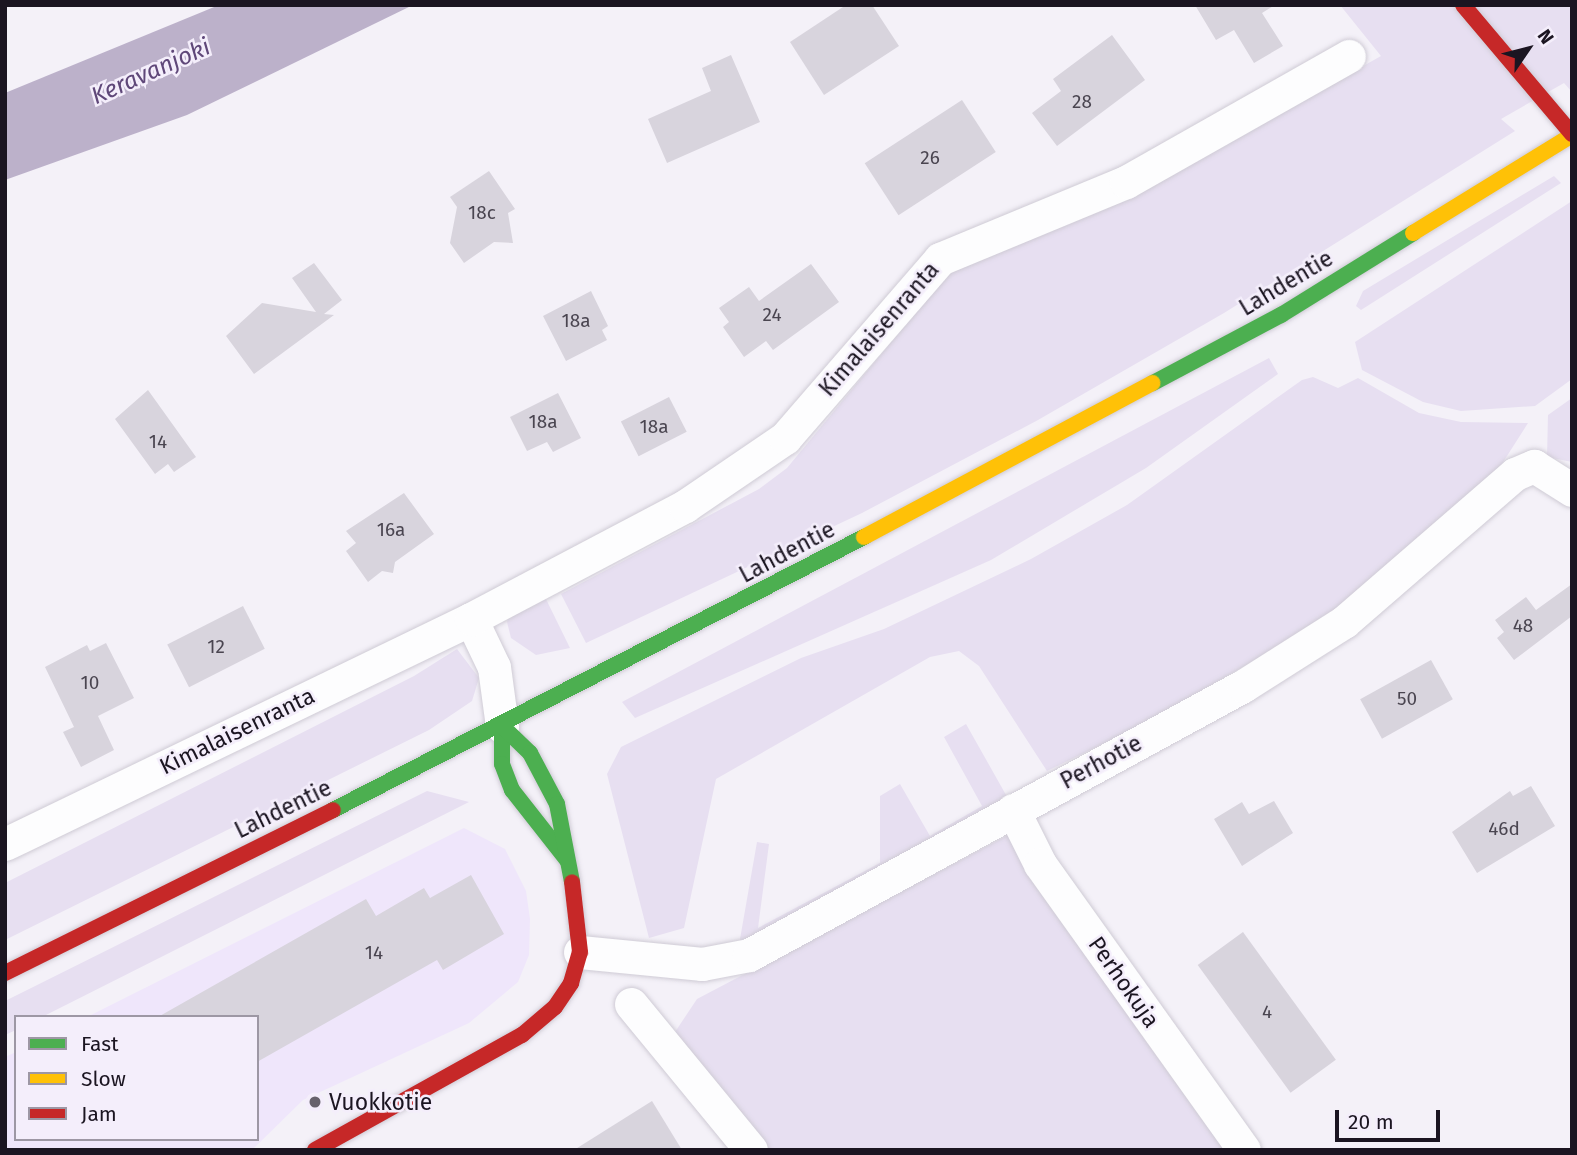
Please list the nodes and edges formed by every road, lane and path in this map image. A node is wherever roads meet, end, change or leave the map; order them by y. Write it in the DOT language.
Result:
graph roads {
  1 [pos="1463,5"];
  2 [pos="1349,56"];
  3 [pos="1572,134"];
  4 [pos="1572,490"];
  5 [pos="471,619"];
  6 [pos="502,726"];
  7 [pos="1013,810"];
  8 [pos="5,844"];
  9 [pos="567,860"];
  10 [pos="580,952"];
  11 [pos="5,973"];
  12 [pos="631,1004"];
  13 [pos="315,1150"];
  14 [pos="751,1150"];
  15 [pos="1244,1150"];
  1 -- 3 [label="main road"];
  2 -- 5 [label="street, Kimalaisenranta"];
  3 -- 6 [label="main road, Lahdentie"];
  4 -- 7 [label="street, Perhotie"];
  5 -- 6 [label="street"];
  5 -- 8 [label="street, Kimalaisenranta"];
  6 -- 9 [label="main road"];
  6 -- 9 [label="main road"];
  6 -- 11 [label="main road, Lahdentie"];
  7 -- 10 [label="street, Perhotie"];
  7 -- 15 [label="street, Perhokuja"];
  9 -- 10 [label="main road"];
  10 -- 13 [label="main road"];
  12 -- 14 [label="street"];
}
